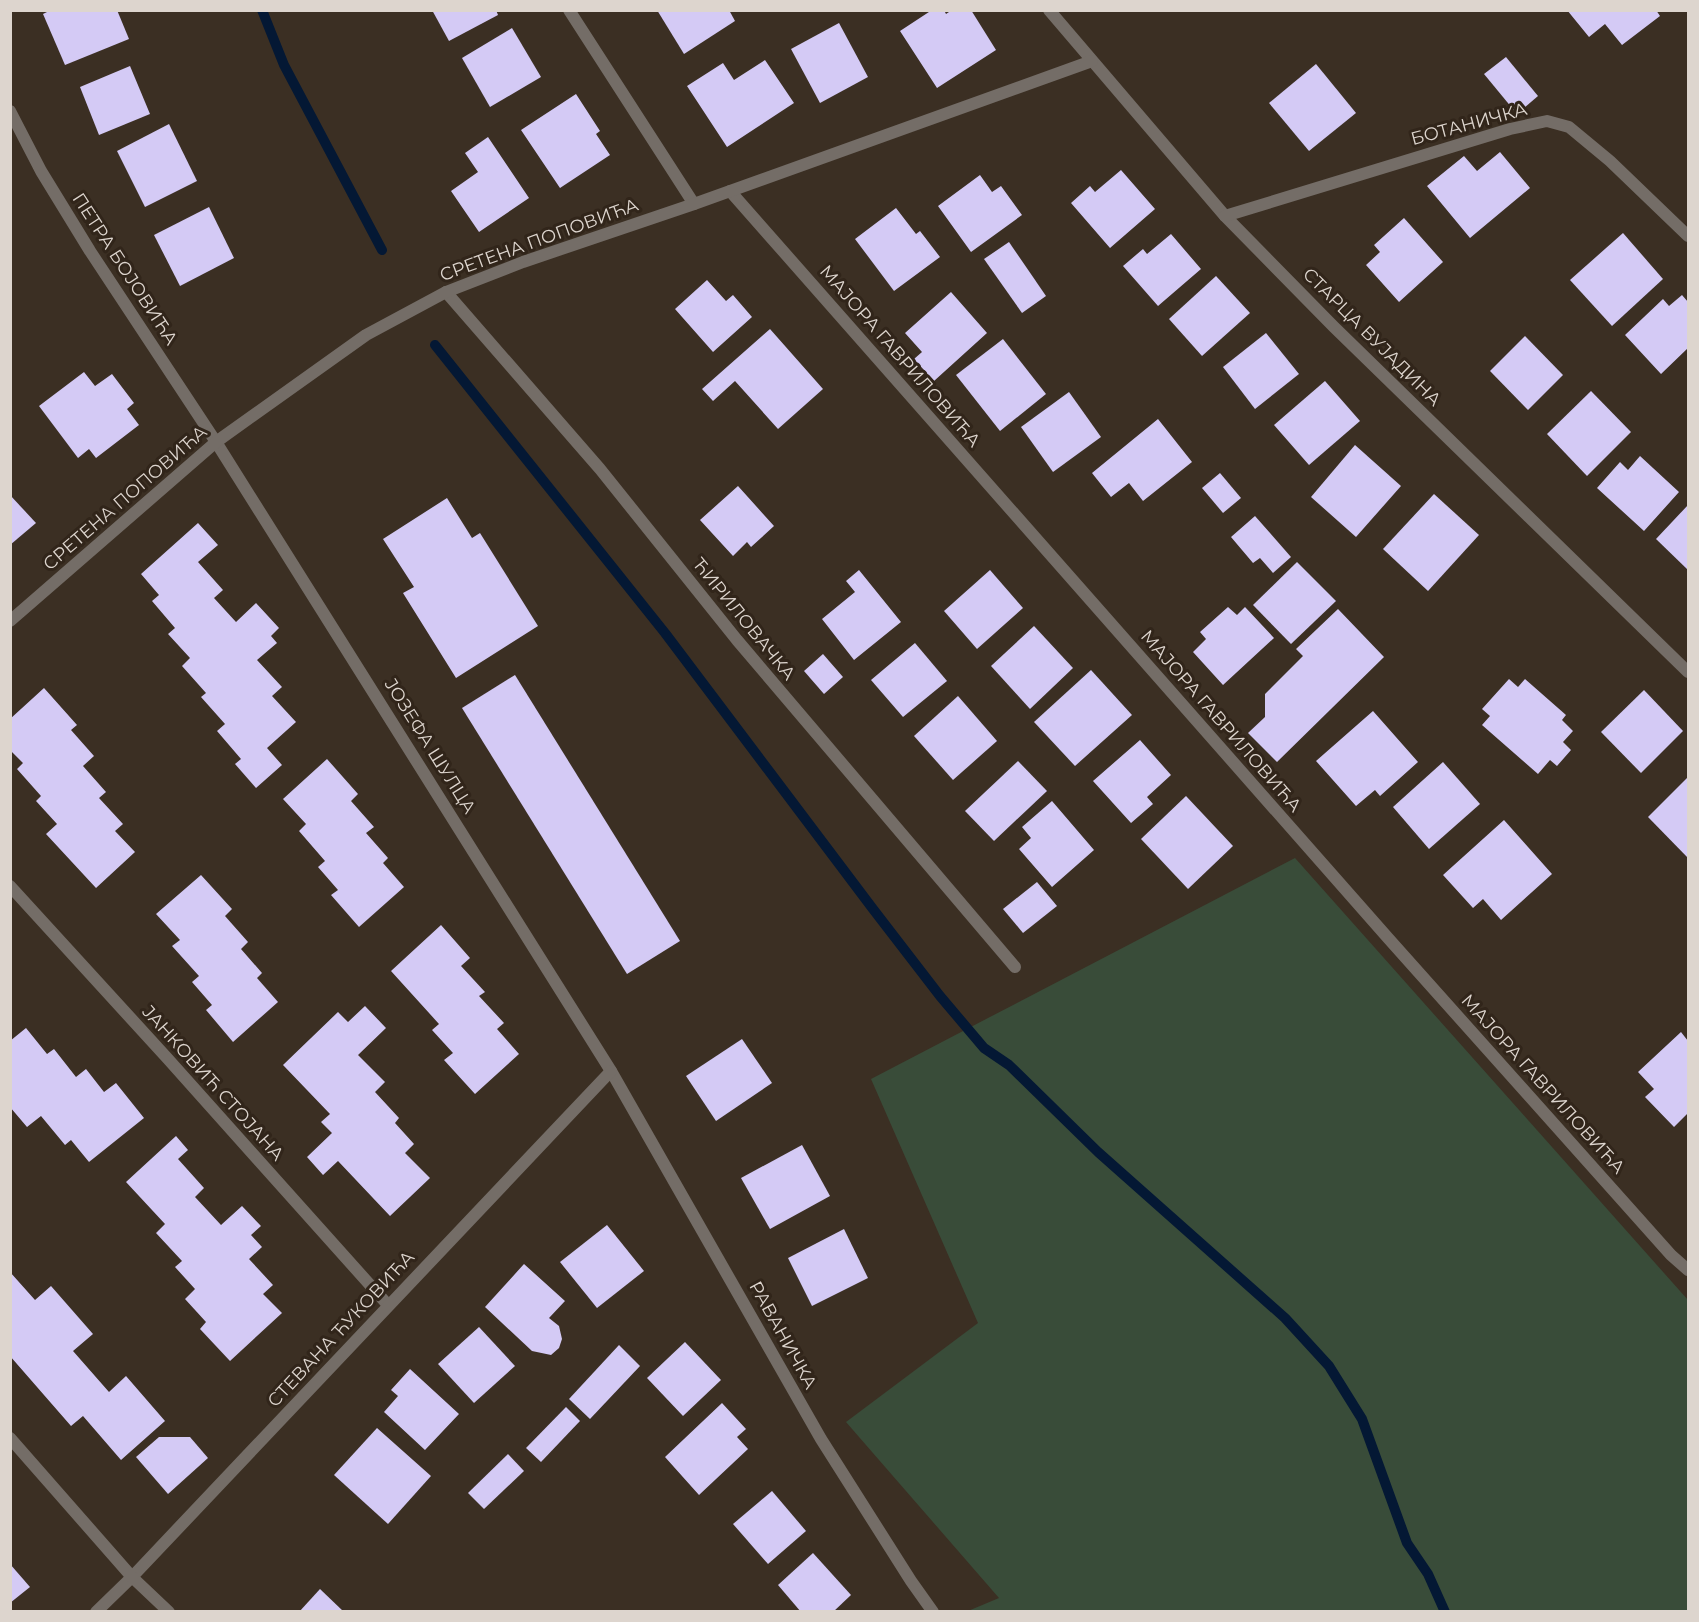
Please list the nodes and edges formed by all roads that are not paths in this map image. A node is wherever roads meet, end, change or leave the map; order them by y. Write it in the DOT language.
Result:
graph roads {
  1 [pos="569,10"];
  2 [pos="1055,13"];
  3 [pos="1092,61"];
  4 [pos="10,111"];
  5 [pos="730,191"];
  6 [pos="694,204"];
  7 [pos="1225,216"];
  8 [pos="1689,236"];
  9 [pos="446,292"];
  10 [pos="216,442"];
  11 [pos="10,621"];
  12 [pos="1689,672"];
  13 [pos="10,886"];
  14 [pos="1015,967"];
  15 [pos="611,1071"];
  16 [pos="1689,1270"];
  17 [pos="388,1305"];
  18 [pos="10,1438"];
  19 [pos="132,1577"];
  20 [pos="96,1611"];
  21 [pos="169,1611"];
  22 [pos="933,1611"];
  1 -- 6 [label="street"];
  2 -- 3 [label="street, СТАРЦА ВУЈАДИНА"];
  3 -- 5 [label="street, СРЕТЕНА ПОПОВИЋА"];
  3 -- 7 [label="street, СТАРЦА ВУЈАДИНА"];
  4 -- 10 [label="street, ПЕТРА БОЈОВИЋА"];
  5 -- 6 [label="street, СРЕТЕНА ПОПОВИЋА"];
  5 -- 16 [label="street, МАЈОРА ГАВРИЛОВИЋА"];
  6 -- 9 [label="street, СРЕТЕНА ПОПОВИЋА"];
  7 -- 8 [label="street, БОТАНИЧКА"];
  7 -- 12 [label="street, СТАРЦА ВУЈАДИНА"];
  9 -- 10 [label="street, СРЕТЕНА ПОПОВИЋА"];
  9 -- 14 [label="street, ЋИРИЛОВАЧКА"];
  10 -- 11 [label="street, СРЕТЕНА ПОПОВИЋА"];
  10 -- 15 [label="street, ЈОЗЕФА ШУЛЦА"];
  13 -- 17 [label="street, ЈАНКОВИЋ СТОЈАНА"];
  15 -- 17 [label="street, СТЕВАНА ЋУКОВИЋА"];
  15 -- 22 [label="street, РАВАНИЧКА"];
  17 -- 19 [label="street, СТЕВАНА ЋУКОВИЋА"];
  18 -- 19 [label="street"];
  19 -- 20 [label="street, СТЕВАНА ЋУКОВИЋА"];
  19 -- 21 [label="street"];
}
